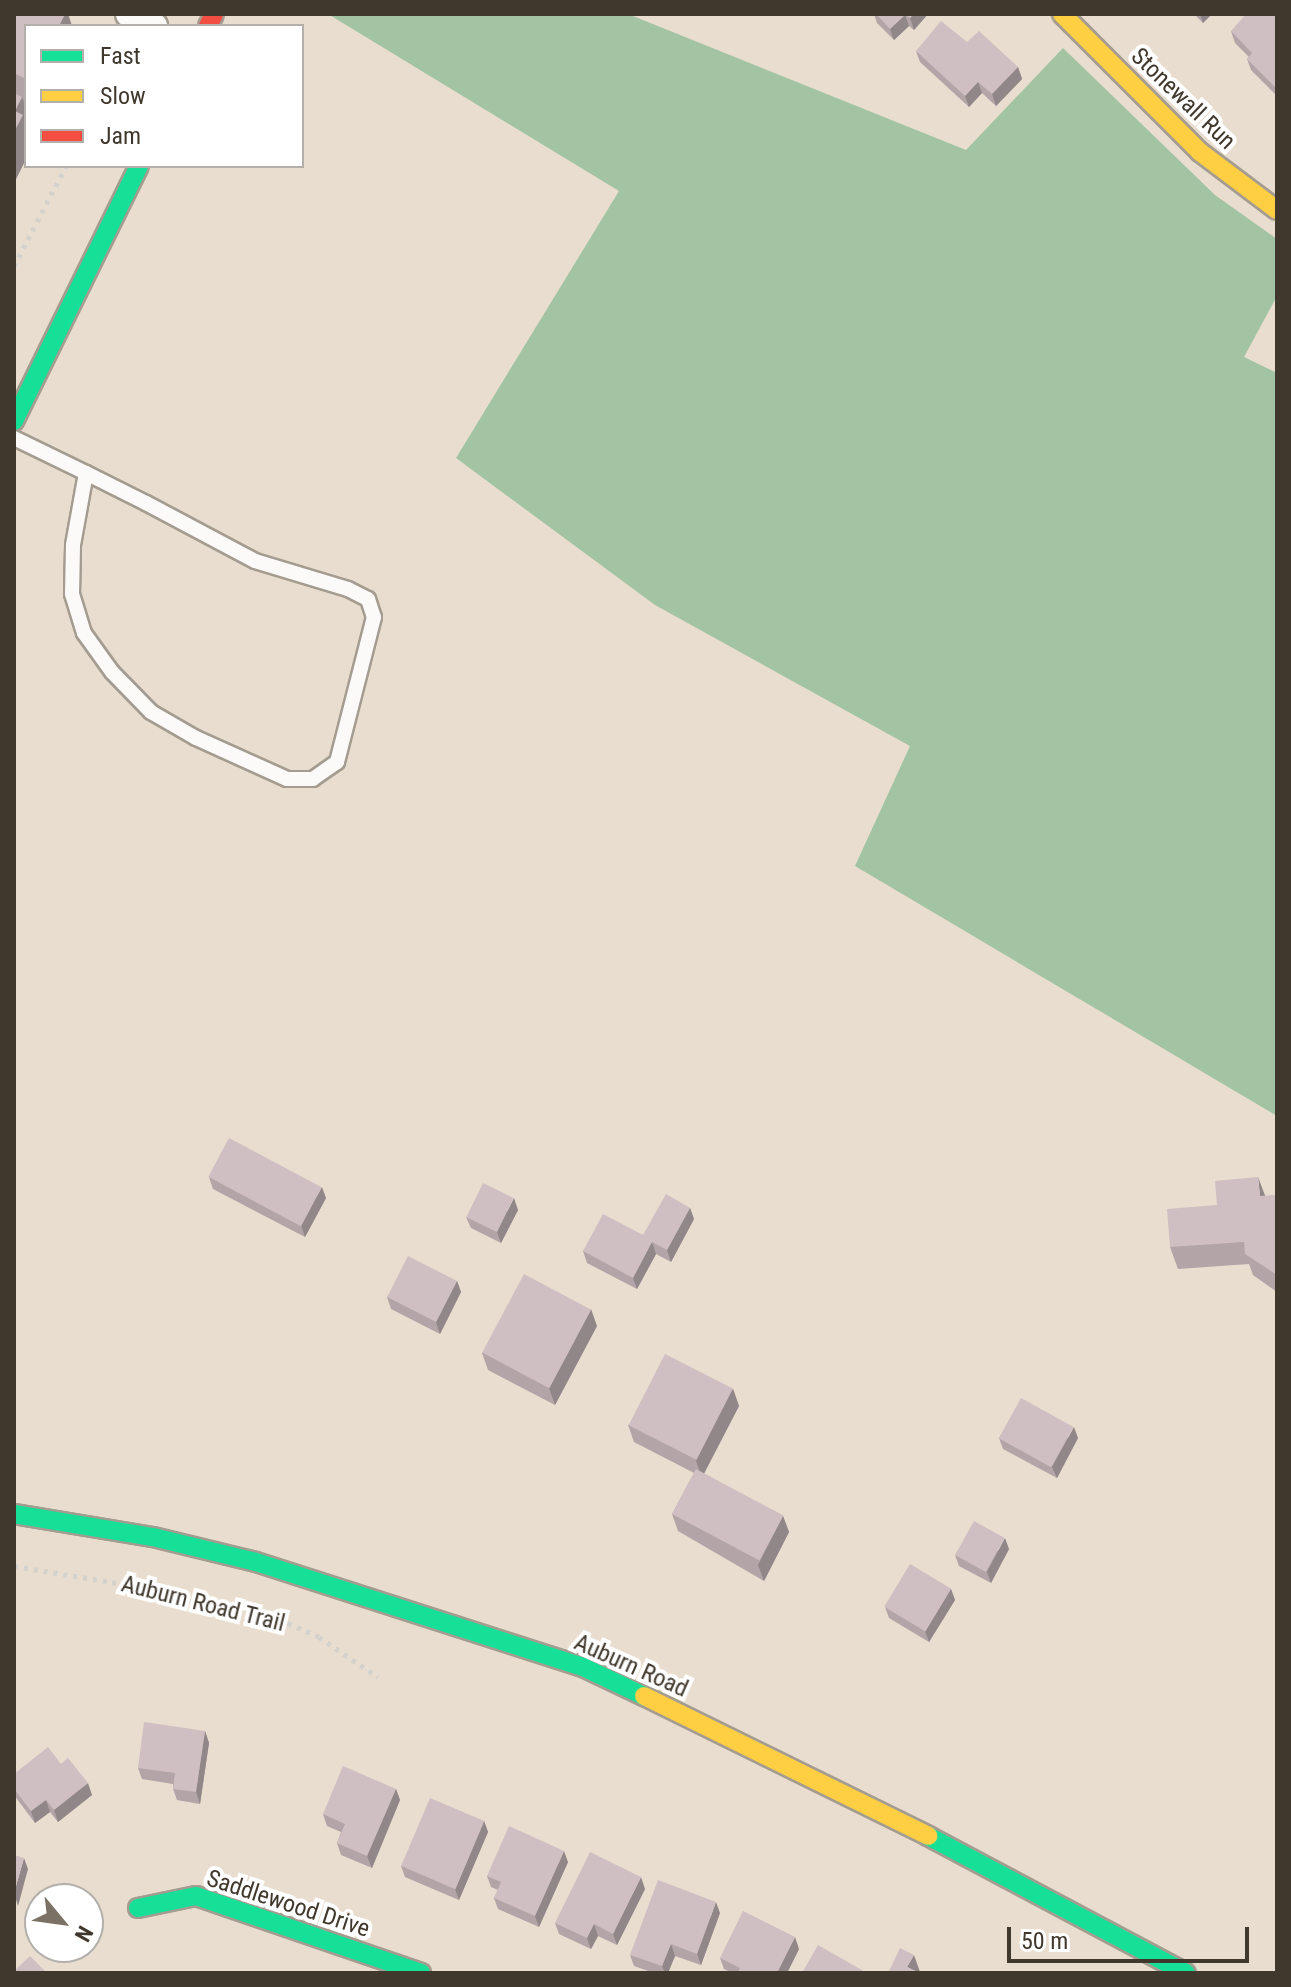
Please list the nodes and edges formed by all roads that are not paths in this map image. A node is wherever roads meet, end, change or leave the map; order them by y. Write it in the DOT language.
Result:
graph roads {
  1 [pos="129,14"];
  2 [pos="1062,14"];
  3 [pos="150,24"];
  4 [pos="138,168"];
  5 [pos="1277,210"];
  6 [pos="14,421"];
  7 [pos="14,438"];
  8 [pos="86,473"];
  9 [pos="14,1514"];
  10 [pos="138,1908"];
  11 [pos="421,1973"];
  12 [pos="1186,1973"];
  1 -- 3 [label="street"];
  2 -- 5 [label="main road, Stonewall Run"];
  4 -- 6 [label="main road"];
  7 -- 8 [label="lane"];
  8 -- 8 [label="lane"];
  9 -- 12 [label="main road, Auburn Road"];
  10 -- 11 [label="main road, Saddlewood Drive"];
}
